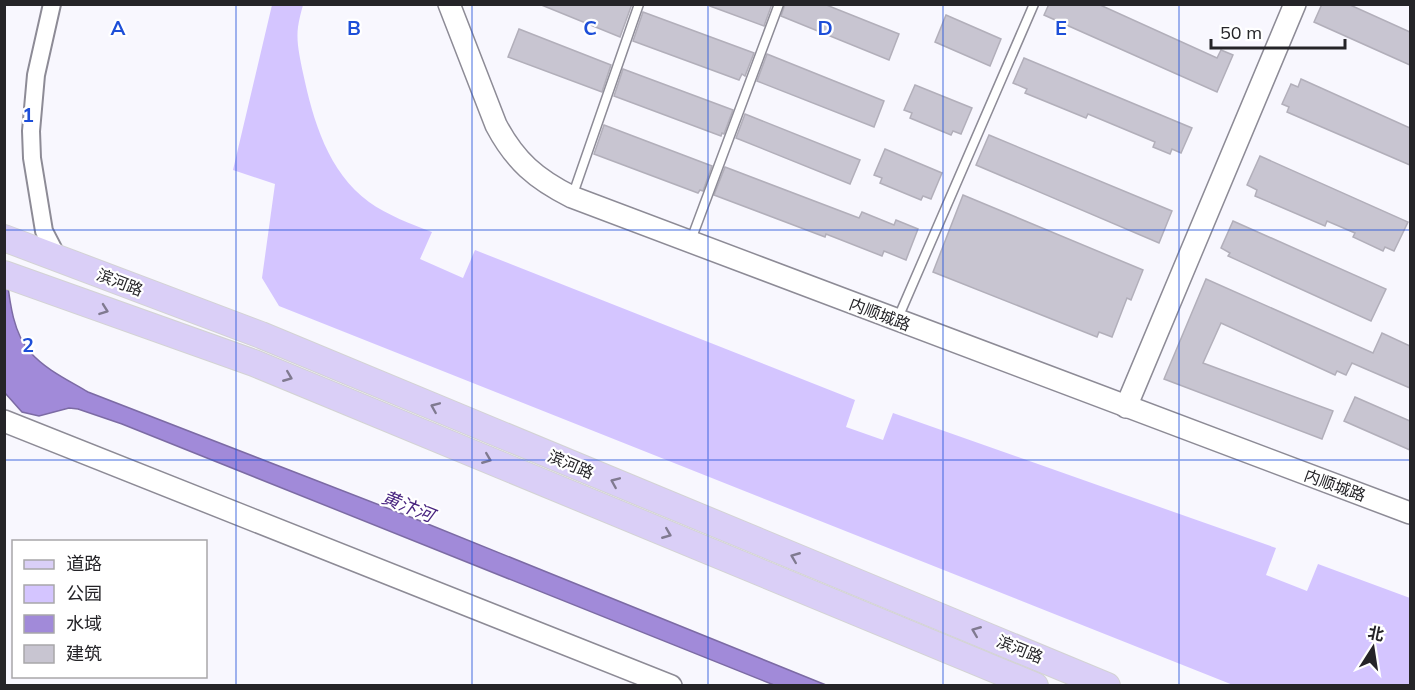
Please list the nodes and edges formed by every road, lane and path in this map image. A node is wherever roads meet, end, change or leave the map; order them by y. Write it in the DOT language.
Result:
graph roads {
  1 [pos="52,4"];
  2 [pos="449,4"];
  3 [pos="639,4"];
  4 [pos="779,4"];
  5 [pos="1034,4"];
  6 [pos="1294,4"];
  7 [pos="572,197"];
  8 [pos="4,238"];
  9 [pos="690,241"];
  10 [pos="58,258"];
  11 [pos="4,274"];
  12 [pos="897,321"];
  13 [pos="1126,407"];
  14 [pos="4,421"];
  15 [pos="1410,513"];
  16 [pos="671,686"];
  17 [pos="1035,686"];
  18 [pos="1107,686"];
  1 -- 10 [label="street"];
  2 -- 7 [label="street, 内顺城路"];
  3 -- 7 [label="lane"];
  4 -- 9 [label="lane"];
  5 -- 12 [label="lane"];
  6 -- 13 [label="street"];
  7 -- 9 [label="street, 内顺城路"];
  8 -- 10 [label="main road, 滨河路"];
  9 -- 12 [label="street, 内顺城路"];
  18 -- 10 [label="main road, 滨河路, one-way"];
  11 -- 17 [label="main road, 滨河路, one-way"];
  12 -- 13 [label="street, 内顺城路"];
  13 -- 15 [label="street, 内顺城路"];
  14 -- 16 [label="street"];
}
